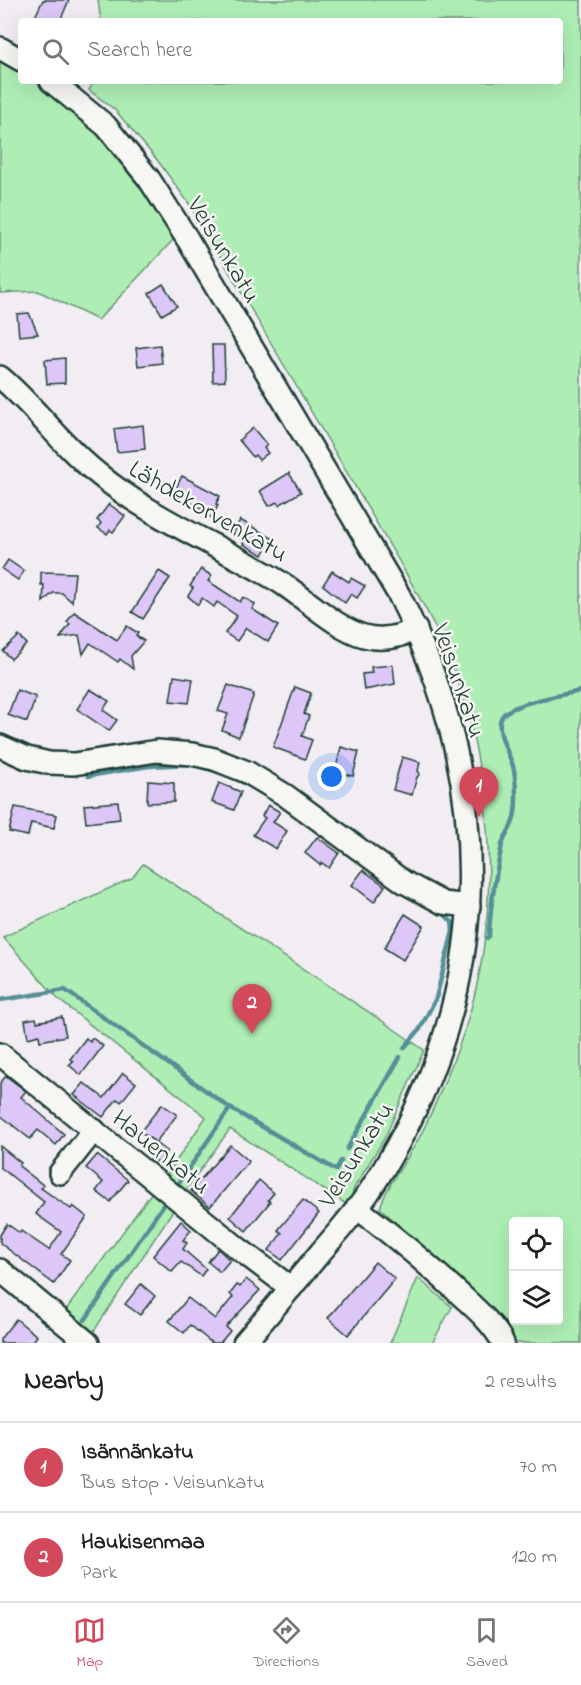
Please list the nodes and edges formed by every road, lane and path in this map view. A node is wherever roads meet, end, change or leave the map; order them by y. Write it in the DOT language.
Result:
graph roads {
  1 [pos="0,48"];
  2 [pos="18,58"];
  3 [pos="55,84"];
  4 [pos="0,377"];
  5 [pos="416,629"];
  6 [pos="0,746"];
  7 [pos="469,906"];
  8 [pos="0,1054"];
  9 [pos="94,1130"];
  10 [pos="60,1173"];
  11 [pos="357,1208"];
  12 [pos="0,1270"];
  13 [pos="291,1288"];
  14 [pos="88,1343"];
  15 [pos="244,1343"];
  16 [pos="503,1343"];
  1 -- 2 [label="street"];
  3 -- 5 [label="street, Veisunkatu"];
  4 -- 5 [label="street, Lähdekorvenkatu"];
  5 -- 7 [label="street, Veisunkatu"];
  6 -- 7 [label="street"];
  7 -- 11 [label="street, Veisunkatu"];
  8 -- 9 [label="street, Hauenkatu"];
  9 -- 10 [label="street"];
  9 -- 13 [label="street, Hauenkatu"];
  11 -- 13 [label="street, Veisunkatu"];
  11 -- 16 [label="street"];
  12 -- 14 [label="street"];
  13 -- 15 [label="street, Veisunkatu"];
}
